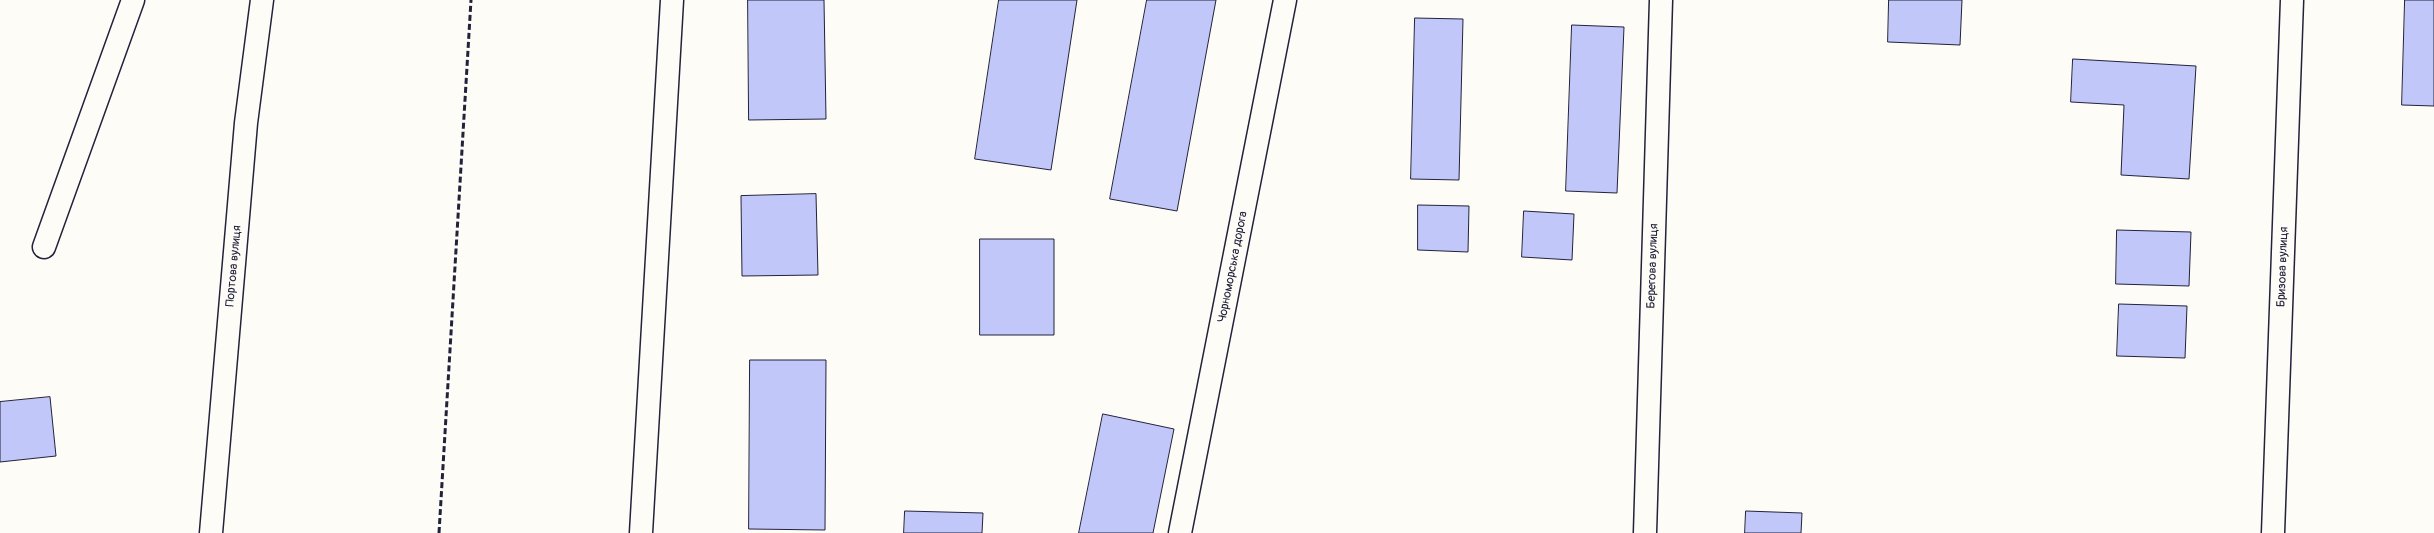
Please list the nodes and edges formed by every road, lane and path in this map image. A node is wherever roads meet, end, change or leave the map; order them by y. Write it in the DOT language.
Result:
graph roads {
  1 [pos="134,0"];
  2 [pos="262,0"];
  3 [pos="672,0"];
  4 [pos="1285,0"];
  5 [pos="1661,0"];
  6 [pos="2292,0"];
  7 [pos="44,246"];
  8 [pos="211,533"];
  9 [pos="641,533"];
  10 [pos="1180,533"];
  11 [pos="1645,533"];
  12 [pos="2273,533"];
  1 -- 7 [label="street"];
  2 -- 8 [label="street, Портова вулиця"];
  3 -- 9 [label="street"];
  4 -- 10 [label="street, Чорноморська дорога"];
  5 -- 11 [label="street, Берегова вулиця"];
  6 -- 12 [label="street, Бризова вулиця"];
}
